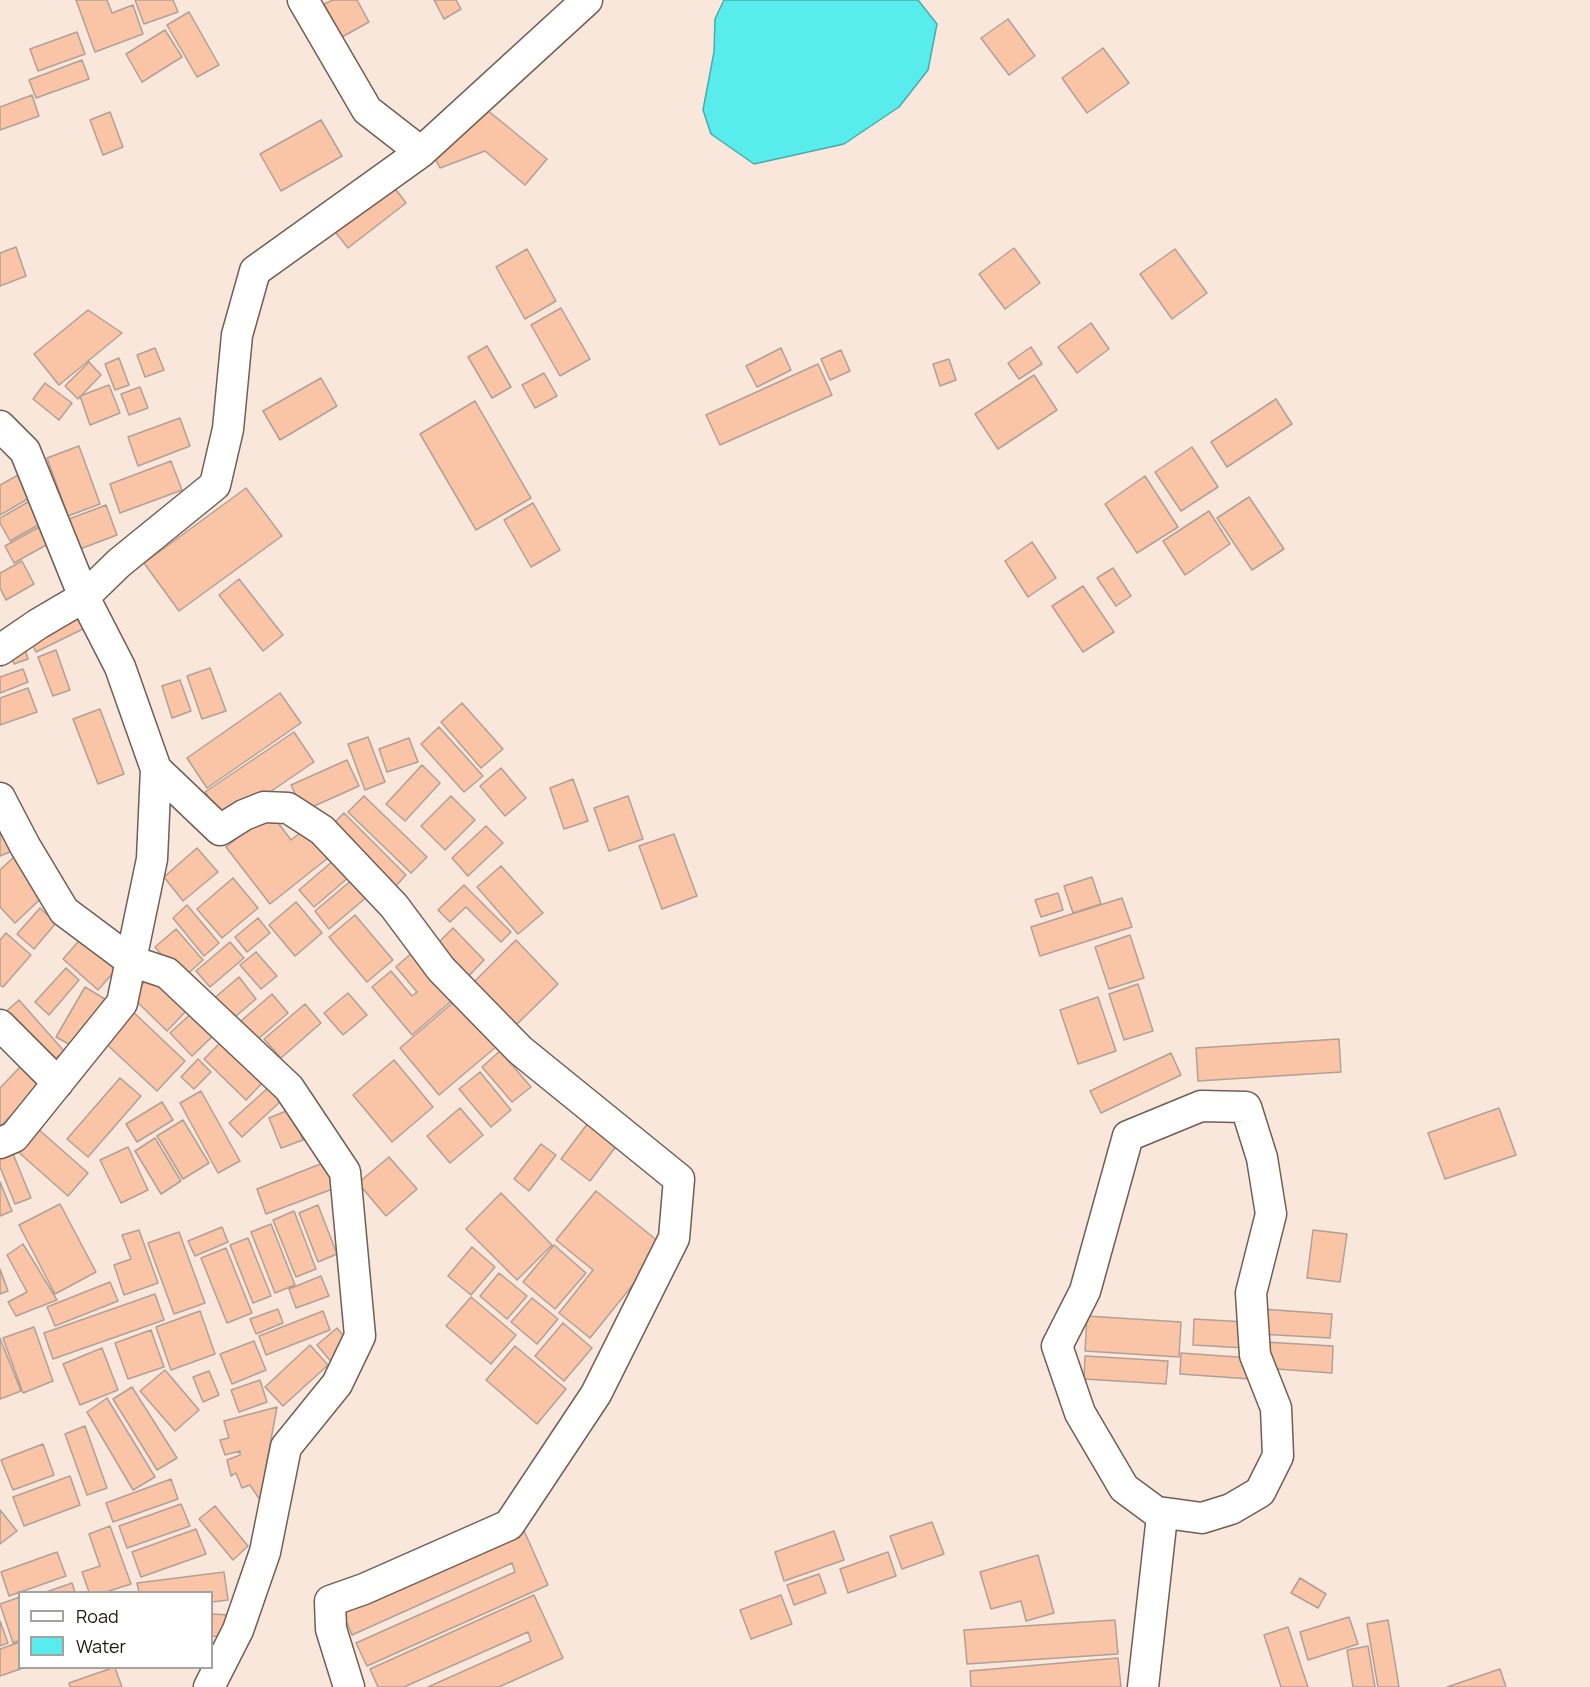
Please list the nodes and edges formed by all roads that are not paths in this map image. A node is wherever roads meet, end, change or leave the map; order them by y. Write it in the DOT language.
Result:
graph roads {
  1 [pos="303,0"];
  2 [pos="587,0"];
  3 [pos="421,152"];
  4 [pos="0,426"];
  5 [pos="84,597"];
  6 [pos="0,650"];
  7 [pos="156,769"];
  8 [pos="0,798"];
  9 [pos="131,961"];
  10 [pos="0,1025"];
  11 [pos="58,1083"];
  12 [pos="0,1143"];
  13 [pos="1158,1512"];
  14 [pos="209,1687"];
  15 [pos="349,1687"];
  16 [pos="1143,1687"];
  1 -- 3 [label="street"];
  2 -- 3 [label="street"];
  3 -- 5 [label="street"];
  4 -- 5 [label="street"];
  5 -- 6 [label="street"];
  5 -- 7 [label="street"];
  7 -- 9 [label="street"];
  7 -- 15 [label="street"];
  8 -- 9 [label="street"];
  9 -- 11 [label="street"];
  9 -- 14 [label="street"];
  10 -- 11 [label="street"];
  11 -- 12 [label="street"];
  13 -- 13 [label="street"];
  13 -- 16 [label="street"];
}
